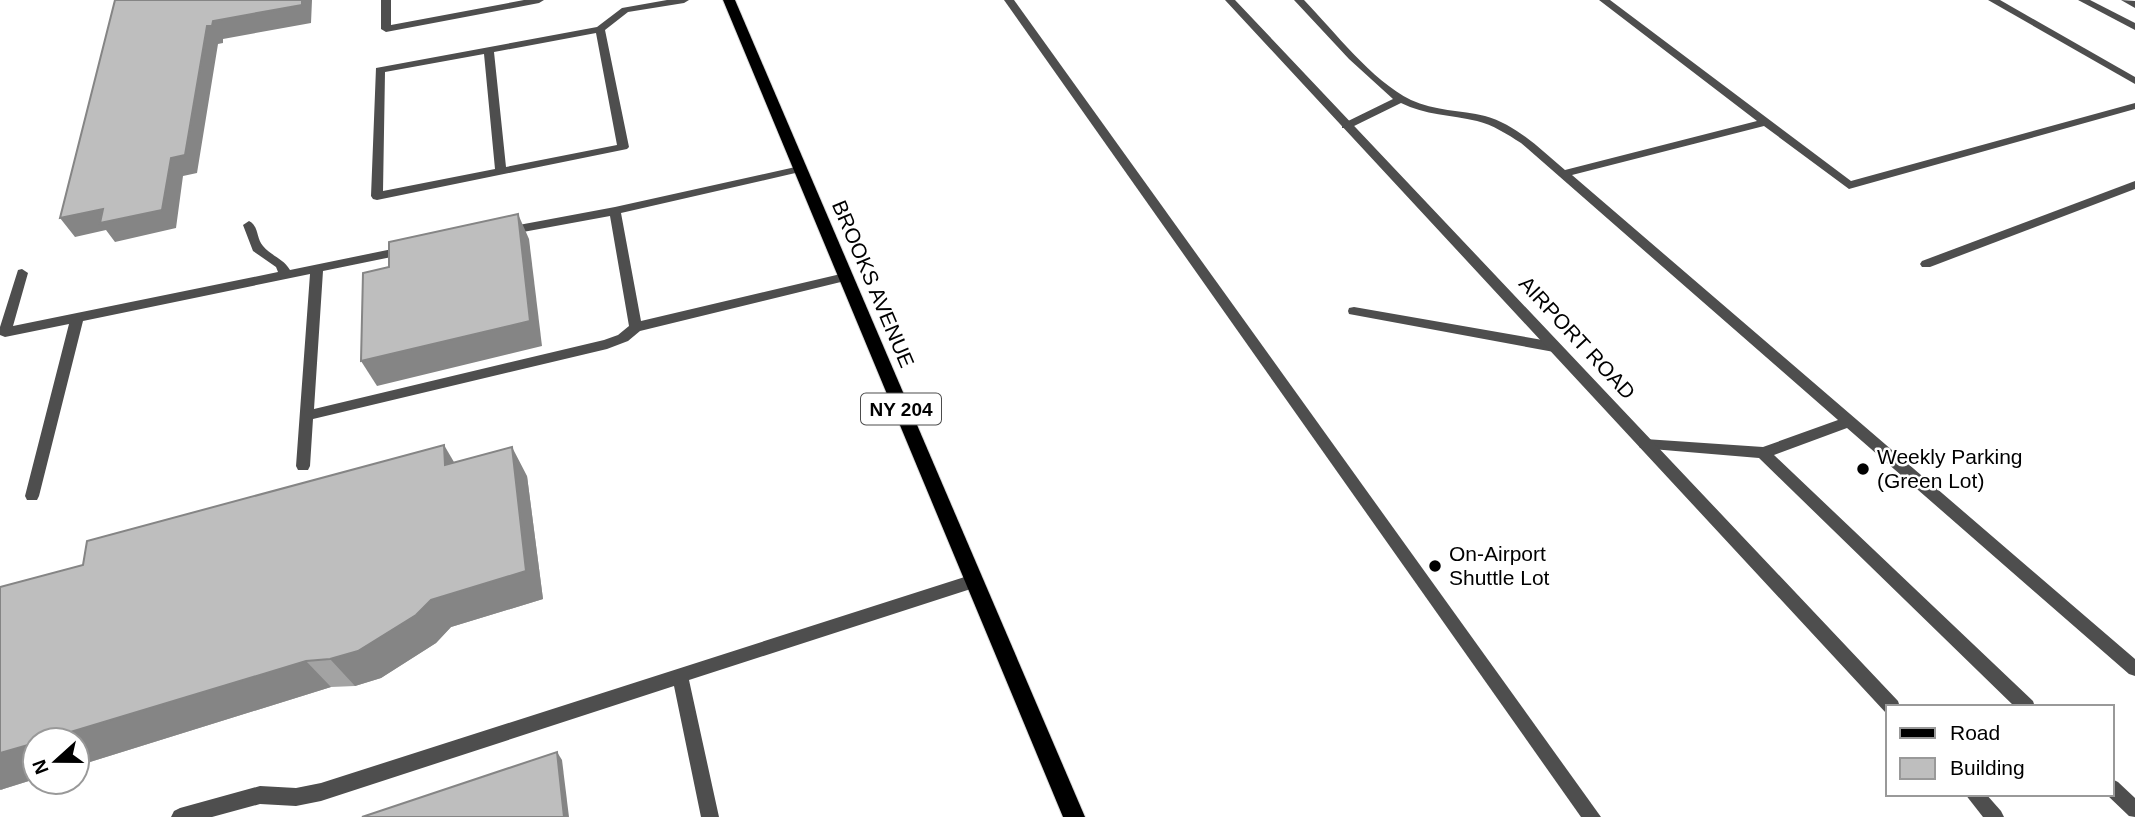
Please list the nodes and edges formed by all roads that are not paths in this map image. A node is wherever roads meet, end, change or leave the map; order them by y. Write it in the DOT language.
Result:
graph roads {
  1 [pos="386,0"];
  2 [pos="539,0"];
  3 [pos="684,0"];
  4 [pos="729,0"];
  5 [pos="1009,0"];
  6 [pos="1230,0"];
  7 [pos="1299,0"];
  8 [pos="1604,0"];
  9 [pos="1993,0"];
  10 [pos="2083,0"];
  11 [pos="2126,0"];
  12 [pos="2135,5"];
  13 [pos="2135,27"];
  14 [pos="600,29"];
  15 [pos="489,49"];
  16 [pos="2135,81"];
  17 [pos="1401,99"];
  18 [pos="2135,106"];
  19 [pos="1766,122"];
  20 [pos="1346,126"];
  21 [pos="800,169"];
  22 [pos="501,172"];
  23 [pos="1563,174"];
  24 [pos="2135,185"];
  25 [pos="614,211"];
  26 [pos="248,225"];
  27 [pos="497,232"];
  28 [pos="418,248"];
  29 [pos="1926,264"];
  30 [pos="317,268"];
  31 [pos="22,273"];
  32 [pos="285,274"];
  33 [pos="845,277"];
  34 [pos="1354,311"];
  35 [pos="77,317"];
  36 [pos="636,327"];
  37 [pos="1554,347"];
  38 [pos="306,416"];
  39 [pos="1849,422"];
  40 [pos="1646,444"];
  41 [pos="1763,453"];
  42 [pos="303,466"];
  43 [pos="32,496"];
  44 [pos="974,581"];
  45 [pos="2135,669"];
  46 [pos="680,676"];
  47 [pos="1890,705"];
  48 [pos="2025,705"];
  49 [pos="2114,790"];
  50 [pos="1976,796"];
  51 [pos="2135,810"];
  52 [pos="180,817"];
  53 [pos="709,817"];
  54 [pos="1074,817"];
  55 [pos="1592,817"];
  56 [pos="1996,817"];
  1 -- 2 [label="street"];
  3 -- 14 [label="street"];
  4 -- 21 [label="main road, BROOKS AVENUE / NY 204"];
  5 -- 55 [label="street"];
  6 -- 20 [label="street, AIRPORT ROAD"];
  7 -- 17 [label="street"];
  8 -- 19 [label="street"];
  9 -- 16 [label="street"];
  10 -- 13 [label="street"];
  11 -- 12 [label="street"];
  14 -- 15 [label="street"];
  14 -- 22 [label="street"];
  15 -- 22 [label="street"];
  15 -- 22 [label="street"];
  17 -- 20 [label="street"];
  17 -- 23 [label="street"];
  18 -- 19 [label="street"];
  19 -- 23 [label="street"];
  20 -- 37 [label="street, AIRPORT ROAD"];
  21 -- 25 [label="street"];
  21 -- 33 [label="main road, BROOKS AVENUE / NY 204"];
  23 -- 39 [label="street"];
  24 -- 29 [label="street"];
  25 -- 27 [label="street"];
  25 -- 36 [label="street"];
  26 -- 32 [label="street"];
  28 -- 30 [label="street"];
  30 -- 32 [label="street"];
  30 -- 38 [label="street"];
  31 -- 35 [label="street"];
  32 -- 35 [label="street"];
  33 -- 36 [label="street"];
  33 -- 44 [label="main road, BROOKS AVENUE / NY 204"];
  34 -- 37 [label="street"];
  35 -- 43 [label="street"];
  36 -- 38 [label="street"];
  37 -- 40 [label="street, AIRPORT ROAD"];
  38 -- 42 [label="street"];
  39 -- 41 [label="street"];
  39 -- 45 [label="street"];
  40 -- 41 [label="street"];
  40 -- 47 [label="street, AIRPORT ROAD"];
  41 -- 48 [label="street"];
  44 -- 46 [label="street"];
  44 -- 54 [label="main road, BROOKS AVENUE / NY 204"];
  46 -- 52 [label="street"];
  46 -- 53 [label="street"];
  49 -- 51 [label="street"];
  50 -- 56 [label="street"];
}
